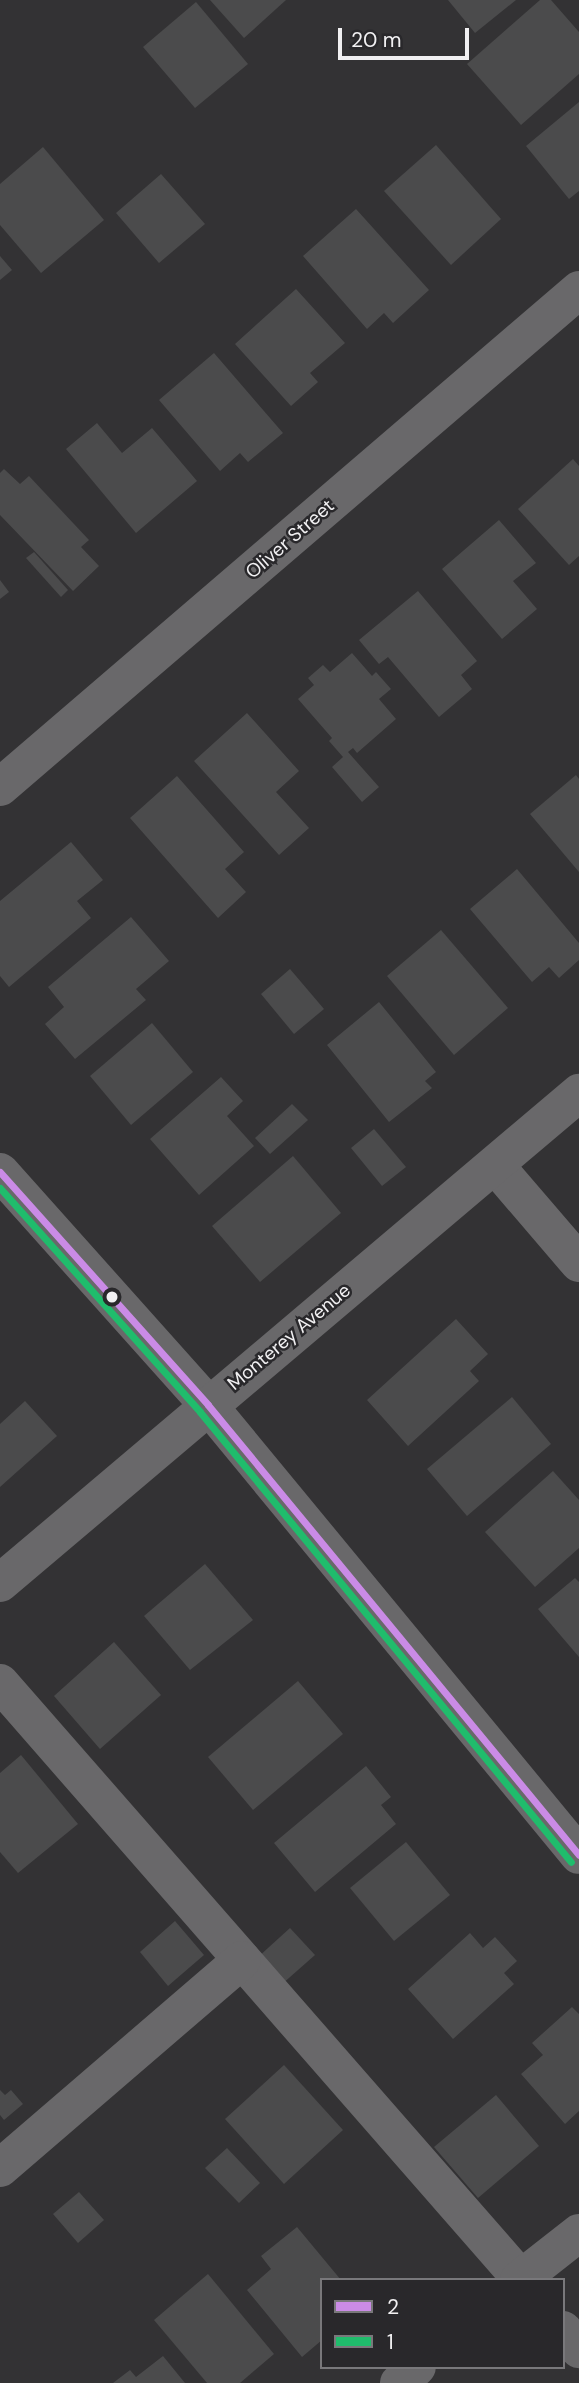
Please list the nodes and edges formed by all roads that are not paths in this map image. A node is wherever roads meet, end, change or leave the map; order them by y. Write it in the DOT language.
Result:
graph roads {
  1 [pos="579,290"];
  2 [pos="0,787"];
  3 [pos="579,1093"];
  4 [pos="495,1165"];
  5 [pos="0,1172"];
  6 [pos="579,1263"];
  7 [pos="208,1405"];
  8 [pos="0,1583"];
  9 [pos="0,1683"];
  10 [pos="579,1855"];
  11 [pos="242,1960"];
  12 [pos="0,2168"];
  13 [pos="579,2233"];
  14 [pos="519,2278"];
  15 [pos="521,2278"];
  16 [pos="565,2332"];
  17 [pos="579,2349"];
  18 [pos="415,2369"];
  19 [pos="399,2383"];
  1 -- 2 [label="street, Oliver Street"];
  3 -- 4 [label="street, Monterey Avenue"];
  4 -- 6 [label="street"];
  4 -- 7 [label="street, Monterey Avenue"];
  5 -- 7 [label="street"];
  7 -- 8 [label="street, Monterey Avenue"];
  7 -- 10 [label="street"];
  9 -- 11 [label="street"];
  11 -- 12 [label="street"];
  11 -- 14 [label="street"];
  13 -- 15 [label="street"];
  16 -- 17 [label="street"];
  18 -- 19 [label="street"];
}
